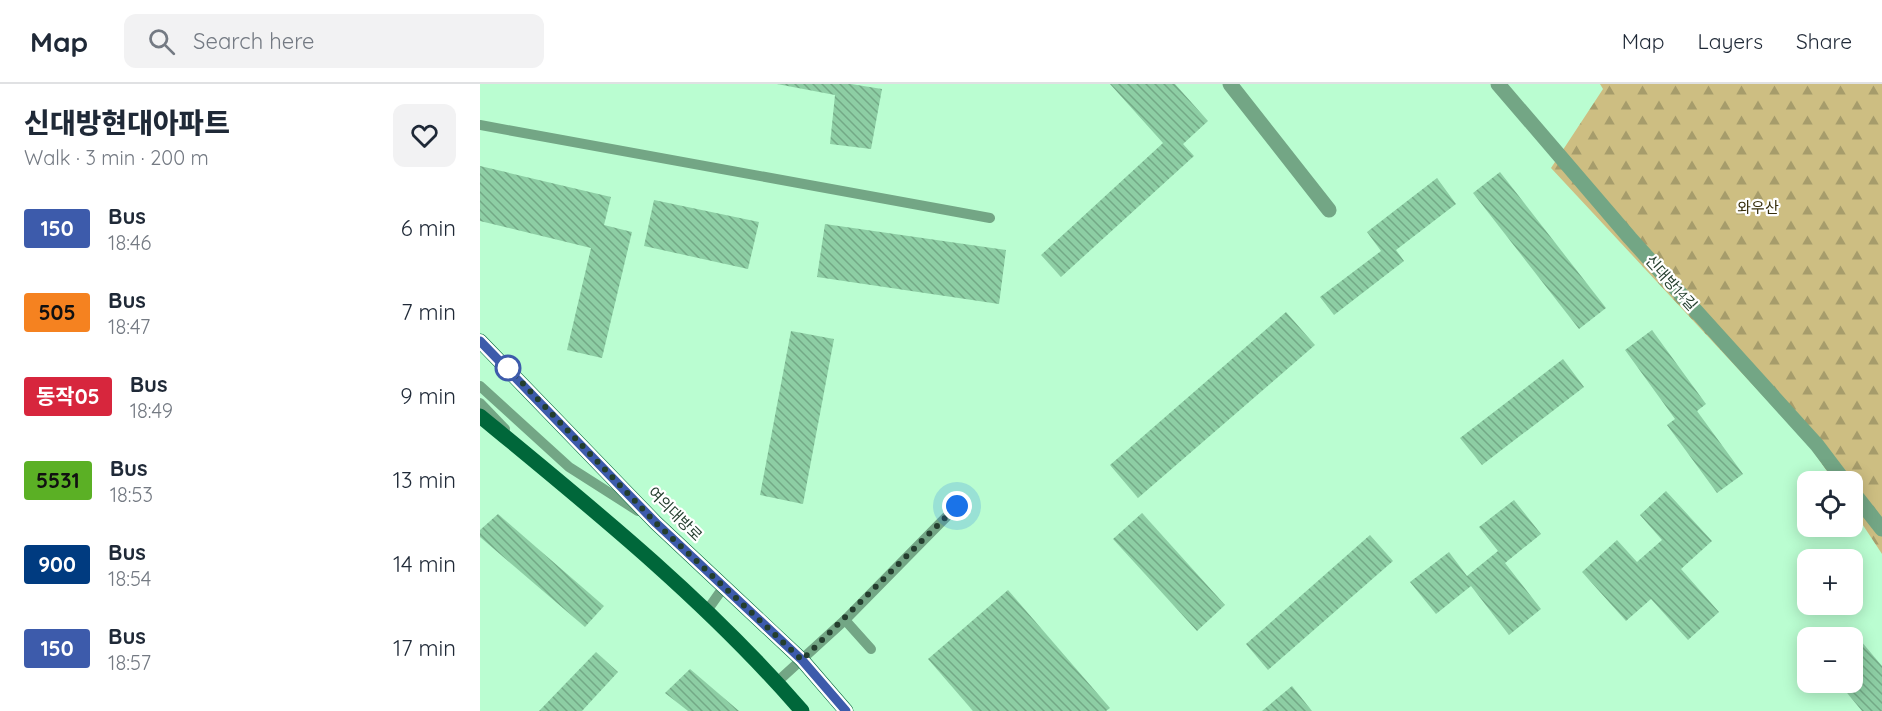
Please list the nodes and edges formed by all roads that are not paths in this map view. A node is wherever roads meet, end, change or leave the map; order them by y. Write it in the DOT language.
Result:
graph roads {
  1 [pos="1230,84"];
  2 [pos="1498,84"];
  3 [pos="480,125"];
  4 [pos="1329,210"];
  5 [pos="990,218"];
  6 [pos="480,341"];
  7 [pos="480,386"];
  8 [pos="480,403"];
  9 [pos="480,416"];
  10 [pos="1836,471"];
  11 [pos="549,472"];
  12 [pos="1863,505"];
  13 [pos="957,506"];
  14 [pos="656,523"];
  15 [pos="1882,529"];
  16 [pos="723,588"];
  17 [pos="706,612"];
  18 [pos="844,620"];
  19 [pos="871,649"];
  20 [pos="802,660"];
  21 [pos="777,682"];
  22 [pos="802,711"];
  23 [pos="846,711"];
  1 -- 4 [label="street"];
  2 -- 10 [label="street, 신대방14길"];
  3 -- 5 [label="lane"];
  6 -- 14 [label="main road, 여의대방로"];
  7 -- 14 [label="lane"];
  8 -- 11 [label="lane"];
  9 -- 11 [label="main road"];
  11 -- 17 [label="main road"];
  12 -- 15 [label="street"];
  13 -- 18 [label="lane"];
  14 -- 16 [label="main road, 여의대방로"];
  16 -- 17 [label="lane"];
  16 -- 20 [label="main road, 여의대방로"];
  17 -- 21 [label="main road"];
  18 -- 19 [label="lane"];
  18 -- 20 [label="lane"];
  20 -- 21 [label="lane"];
  20 -- 23 [label="main road, 여의대방로"];
  21 -- 22 [label="main road"];
}
